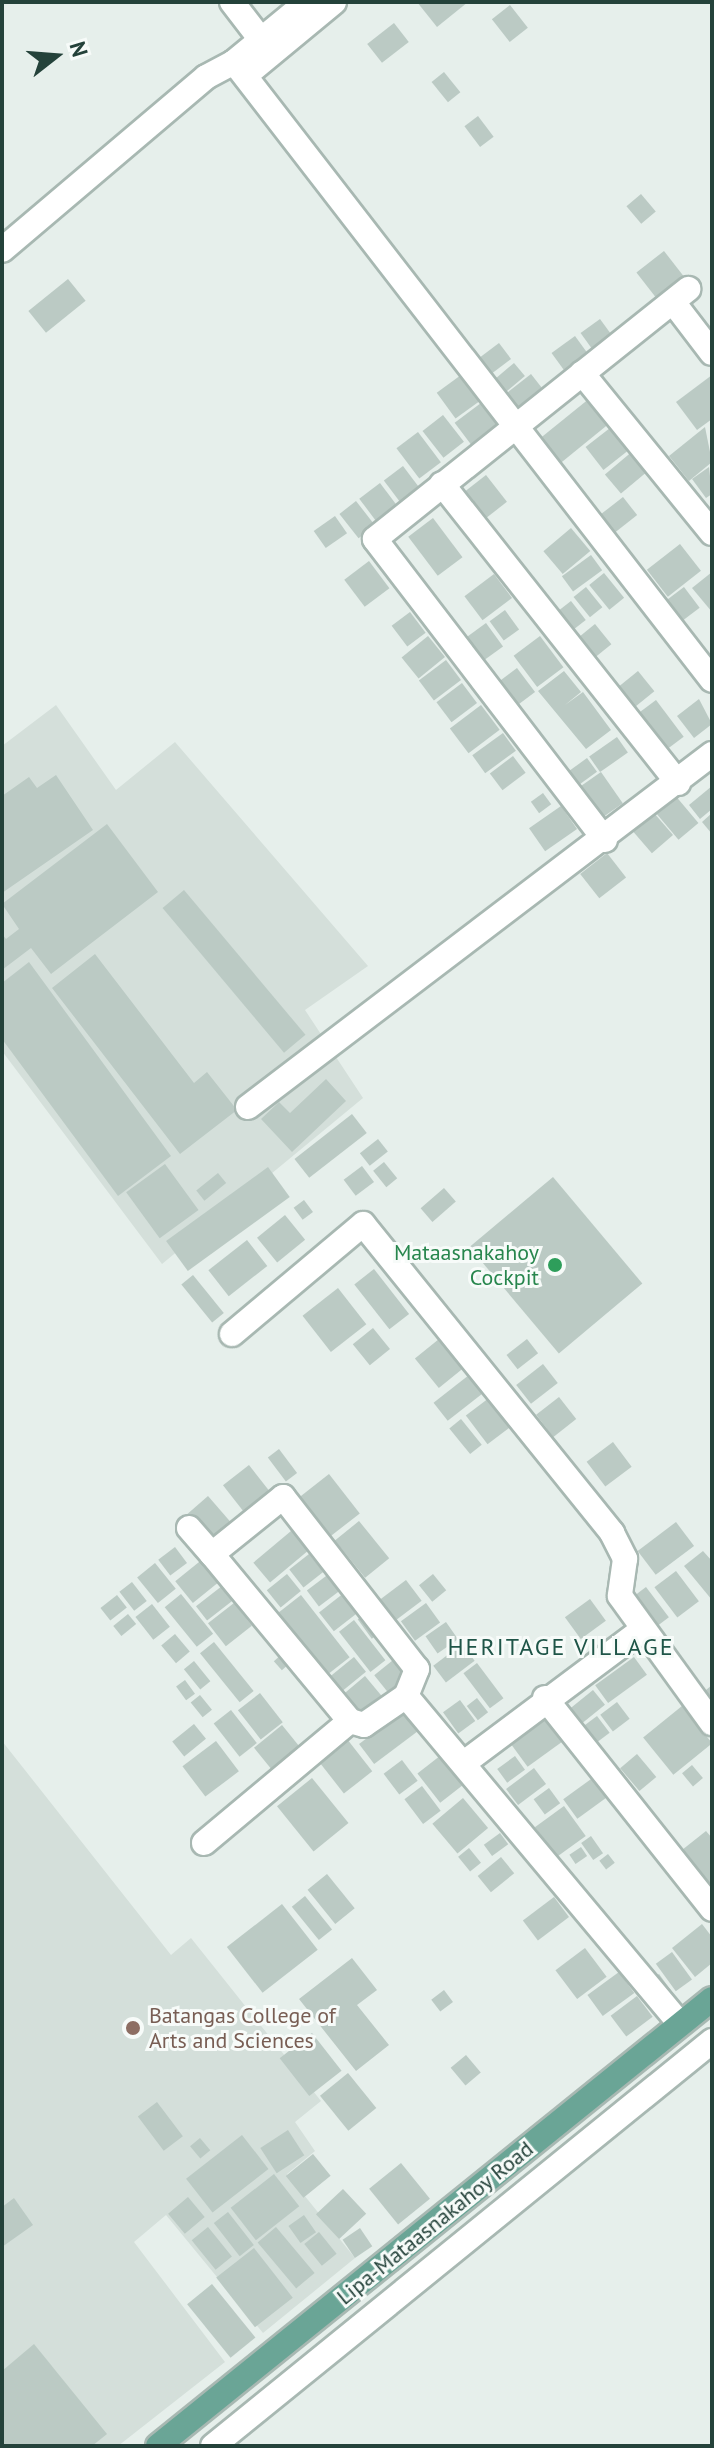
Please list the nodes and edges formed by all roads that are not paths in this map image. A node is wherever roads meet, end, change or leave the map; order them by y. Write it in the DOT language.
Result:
graph roads {
  1 [pos="232,2"];
  2 [pos="307,2"];
  3 [pos="334,2"];
  4 [pos="259,37"];
  5 [pos="240,68"];
  6 [pos="2,250"];
  7 [pos="712,353"];
  8 [pos="582,373"];
  9 [pos="513,429"];
  10 [pos="442,484"];
  11 [pos="712,533"];
  12 [pos="712,680"];
  13 [pos="712,754"];
  14 [pos="678,783"];
  15 [pos="605,840"];
  16 [pos="248,1107"];
  17 [pos="232,1334"];
  18 [pos="189,1528"];
  19 [pos="212,1554"];
  20 [pos="642,1630"];
  21 [pos="406,1696"];
  22 [pos="545,1698"];
  23 [pos="350,1721"];
  24 [pos="712,1723"];
  25 [pos="464,1763"];
  26 [pos="204,1843"];
  27 [pos="712,1909"];
  28 [pos="712,1999"];
  29 [pos="680,2024"];
  30 [pos="712,2041"];
  31 [pos="158,2446"];
  32 [pos="213,2446"];
  1 -- 4 [label="street"];
  2 -- 4 [label="street"];
  3 -- 5 [label="street"];
  4 -- 5 [label="street"];
  5 -- 6 [label="street"];
  5 -- 9 [label="street"];
  7 -- 8 [label="street"];
  8 -- 9 [label="street"];
  8 -- 11 [label="street"];
  9 -- 10 [label="street"];
  9 -- 12 [label="street"];
  10 -- 14 [label="street"];
  10 -- 15 [label="street"];
  13 -- 14 [label="street"];
  14 -- 15 [label="street"];
  15 -- 16 [label="street"];
  17 -- 20 [label="street"];
  18 -- 19 [label="street"];
  19 -- 21 [label="street"];
  19 -- 23 [label="street"];
  20 -- 22 [label="street"];
  20 -- 24 [label="street"];
  21 -- 23 [label="street"];
  21 -- 25 [label="street"];
  22 -- 25 [label="street"];
  22 -- 27 [label="street"];
  23 -- 26 [label="street"];
  25 -- 29 [label="street"];
  28 -- 29 [label="main road, Lipa-Mataasnakahoy Road"];
  29 -- 31 [label="main road, Lipa-Mataasnakahoy Road"];
  30 -- 32 [label="street"];
}
